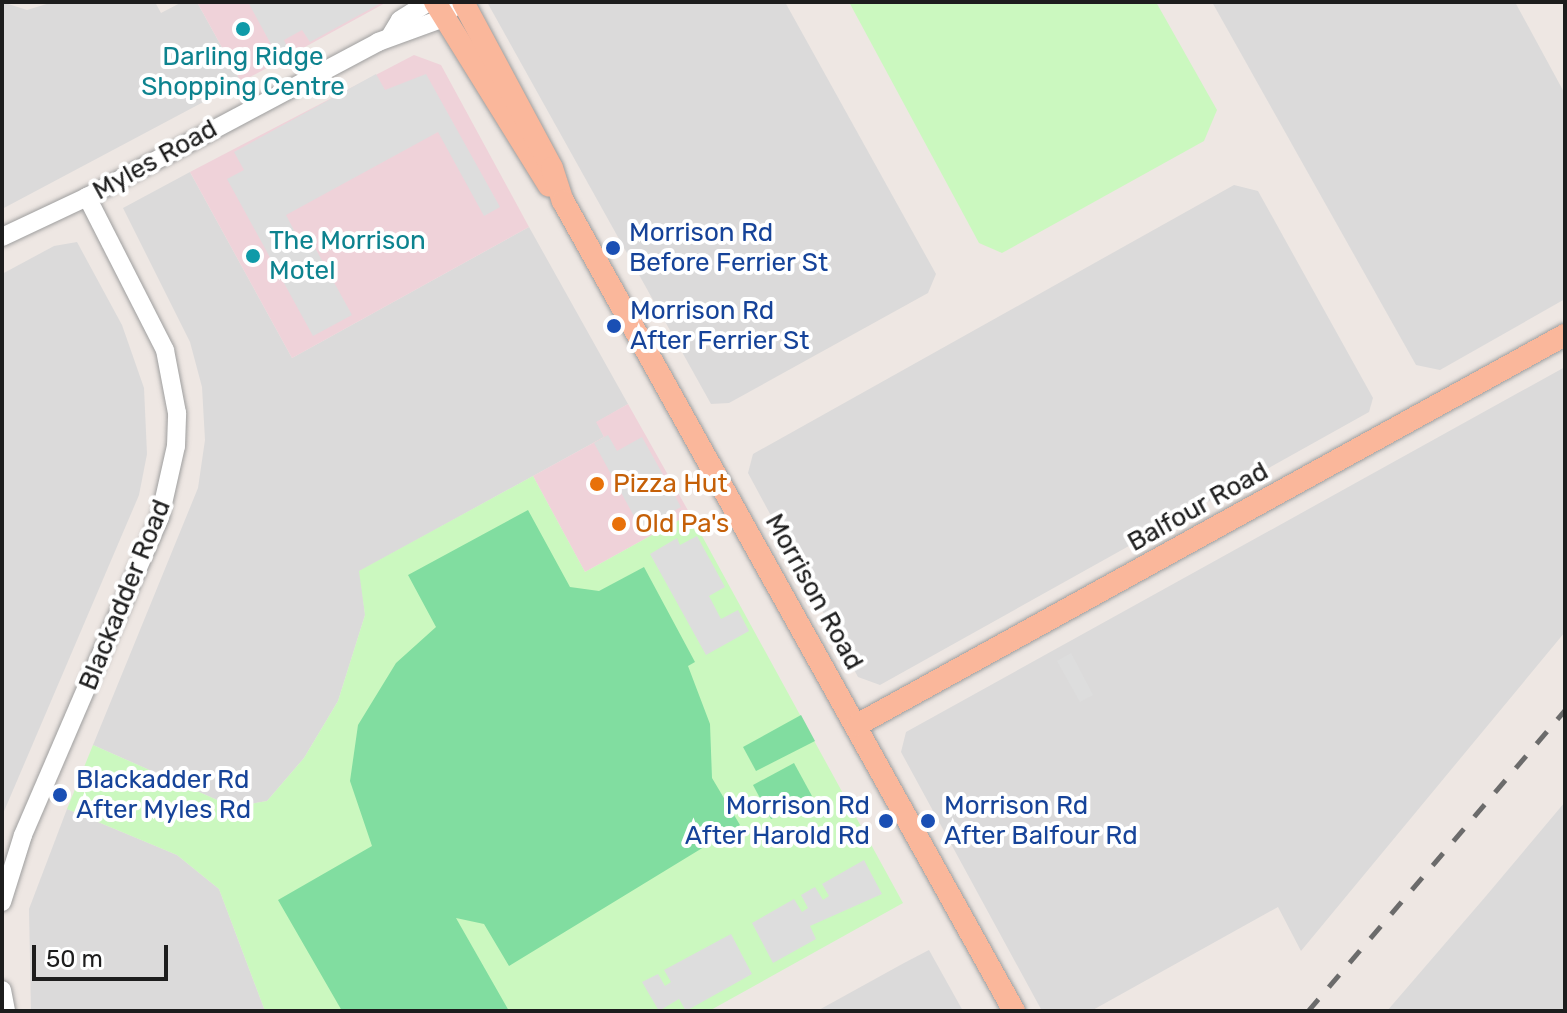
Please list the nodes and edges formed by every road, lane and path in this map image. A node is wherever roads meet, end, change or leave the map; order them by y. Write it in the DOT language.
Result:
graph roads {
  1 [pos="446,5"];
  2 [pos="87,197"];
  3 [pos="2,237"];
  4 [pos="1565,335"];
  5 [pos="857,725"];
  6 [pos="2,902"];
  7 [pos="2,990"];
  8 [pos="6,1011"];
  9 [pos="1014,1011"];
  1 -- 2 [label="street, Myles Road"];
  1 -- 5 [label="main road, Morrison Road"];
  2 -- 3 [label="street, Myles Road"];
  2 -- 6 [label="street, Blackadder Road"];
  4 -- 5 [label="main road, Balfour Road"];
  5 -- 9 [label="main road, Morrison Road"];
  7 -- 8 [label="street"];
}
